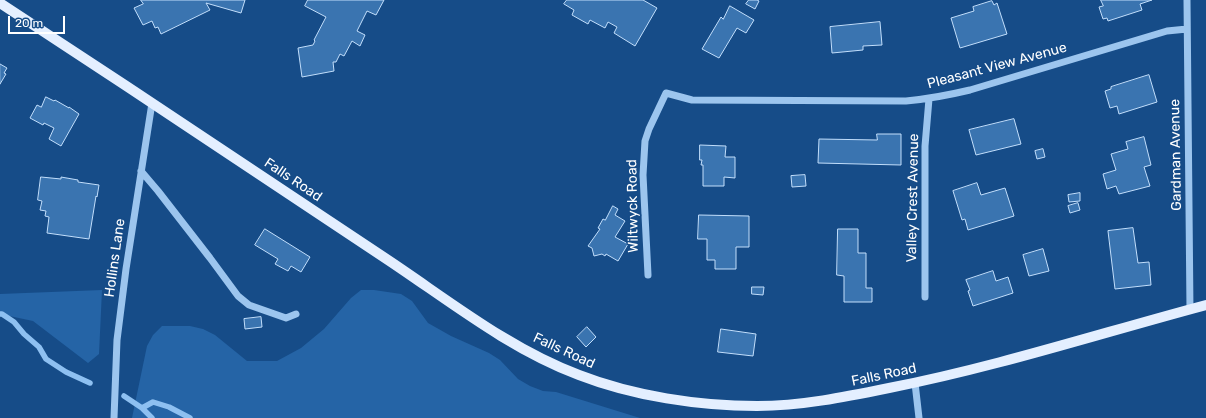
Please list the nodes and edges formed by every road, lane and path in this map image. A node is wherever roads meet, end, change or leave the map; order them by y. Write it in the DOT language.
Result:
graph roads {
  1 [pos="1187,0"];
  2 [pos="0,3"];
  3 [pos="1187,29"];
  4 [pos="666,93"];
  5 [pos="929,98"];
  6 [pos="152,103"];
  7 [pos="141,171"];
  8 [pos="648,275"];
  9 [pos="925,298"];
  10 [pos="1206,305"];
  11 [pos="1190,310"];
  12 [pos="296,314"];
  13 [pos="915,383"];
  14 [pos="114,418"];
  15 [pos="920,418"];
  1 -- 3 [label="street, Gardman Avenue"];
  2 -- 6 [label="main road, Falls Road"];
  3 -- 5 [label="street, Pleasant View Avenue"];
  3 -- 11 [label="street, Gardman Avenue"];
  4 -- 5 [label="street, Pleasant View Avenue"];
  4 -- 8 [label="street, Wiltwyck Road"];
  5 -- 9 [label="street, Valley Crest Avenue"];
  6 -- 7 [label="street, Hollins Lane"];
  6 -- 13 [label="main road, Falls Road"];
  7 -- 12 [label="street"];
  7 -- 14 [label="street, Hollins Lane"];
  10 -- 11 [label="main road, Falls Road"];
  11 -- 13 [label="main road, Falls Road"];
  13 -- 15 [label="street"];
}
